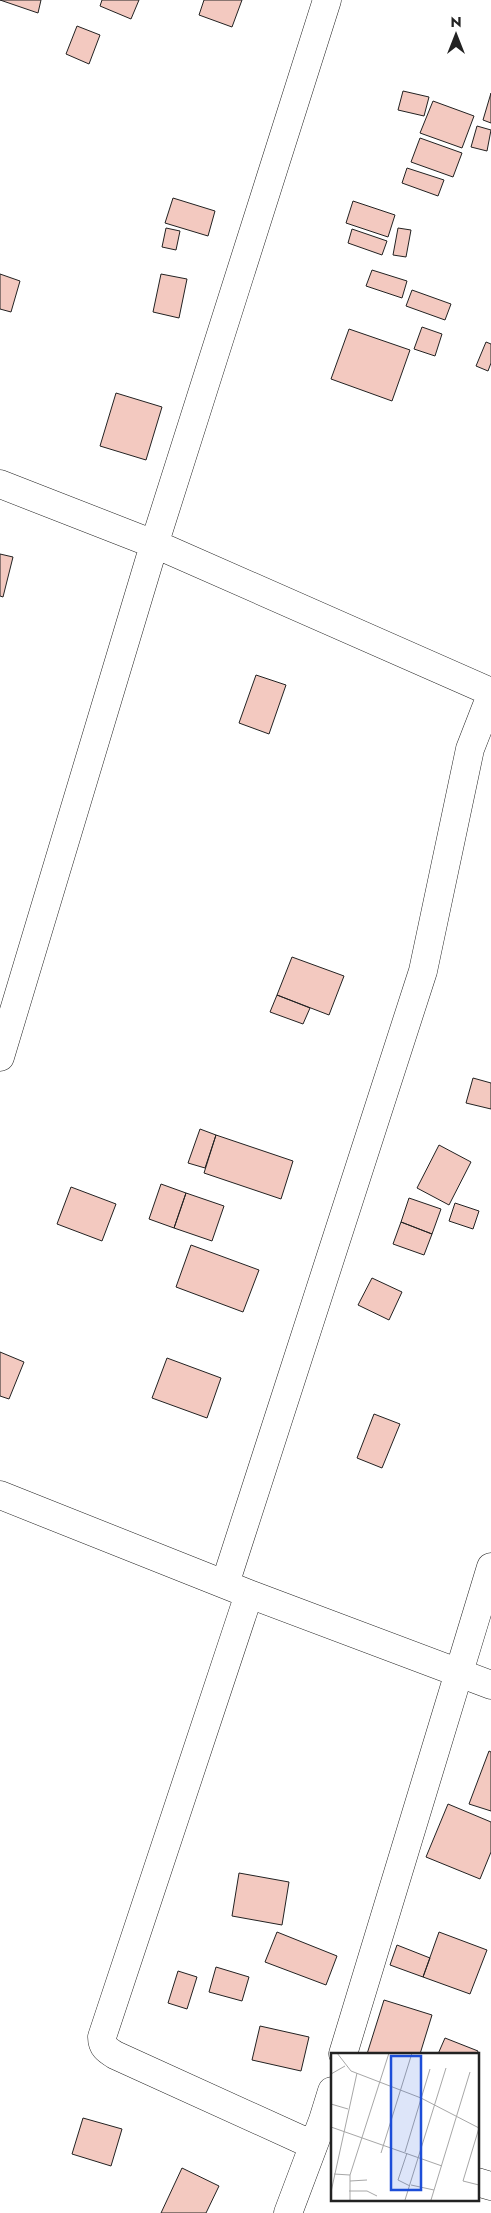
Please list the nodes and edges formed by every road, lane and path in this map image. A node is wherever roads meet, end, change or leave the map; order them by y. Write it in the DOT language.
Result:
graph roads {
  1 [pos="327,0"];
  2 [pos="0,484"];
  3 [pos="154,545"];
  4 [pos="491,694"];
  5 [pos="0,1057"];
  6 [pos="0,1495"];
  7 [pos="491,1567"];
  8 [pos="237,1589"];
  9 [pos="458,1673"];
  10 [pos="491,1685"];
  11 [pos="343,2053"];
  12 [pos="331,2098"];
  13 [pos="328,2122"];
  14 [pos="313,2145"];
  15 [pos="478,2182"];
  16 [pos="491,2186"];
  17 [pos="288,2213"];
  1 -- 3 [label="street"];
  2 -- 3 [label="street"];
  3 -- 4 [label="street"];
  3 -- 5 [label="street"];
  4 -- 8 [label="street"];
  6 -- 8 [label="street"];
  7 -- 9 [label="street"];
  8 -- 9 [label="street"];
  8 -- 14 [label="street"];
  9 -- 10 [label="street"];
  9 -- 11 [label="street"];
  12 -- 13 [label="street"];
  13 -- 14 [label="street"];
  14 -- 17 [label="street"];
  15 -- 16 [label="street"];
}
